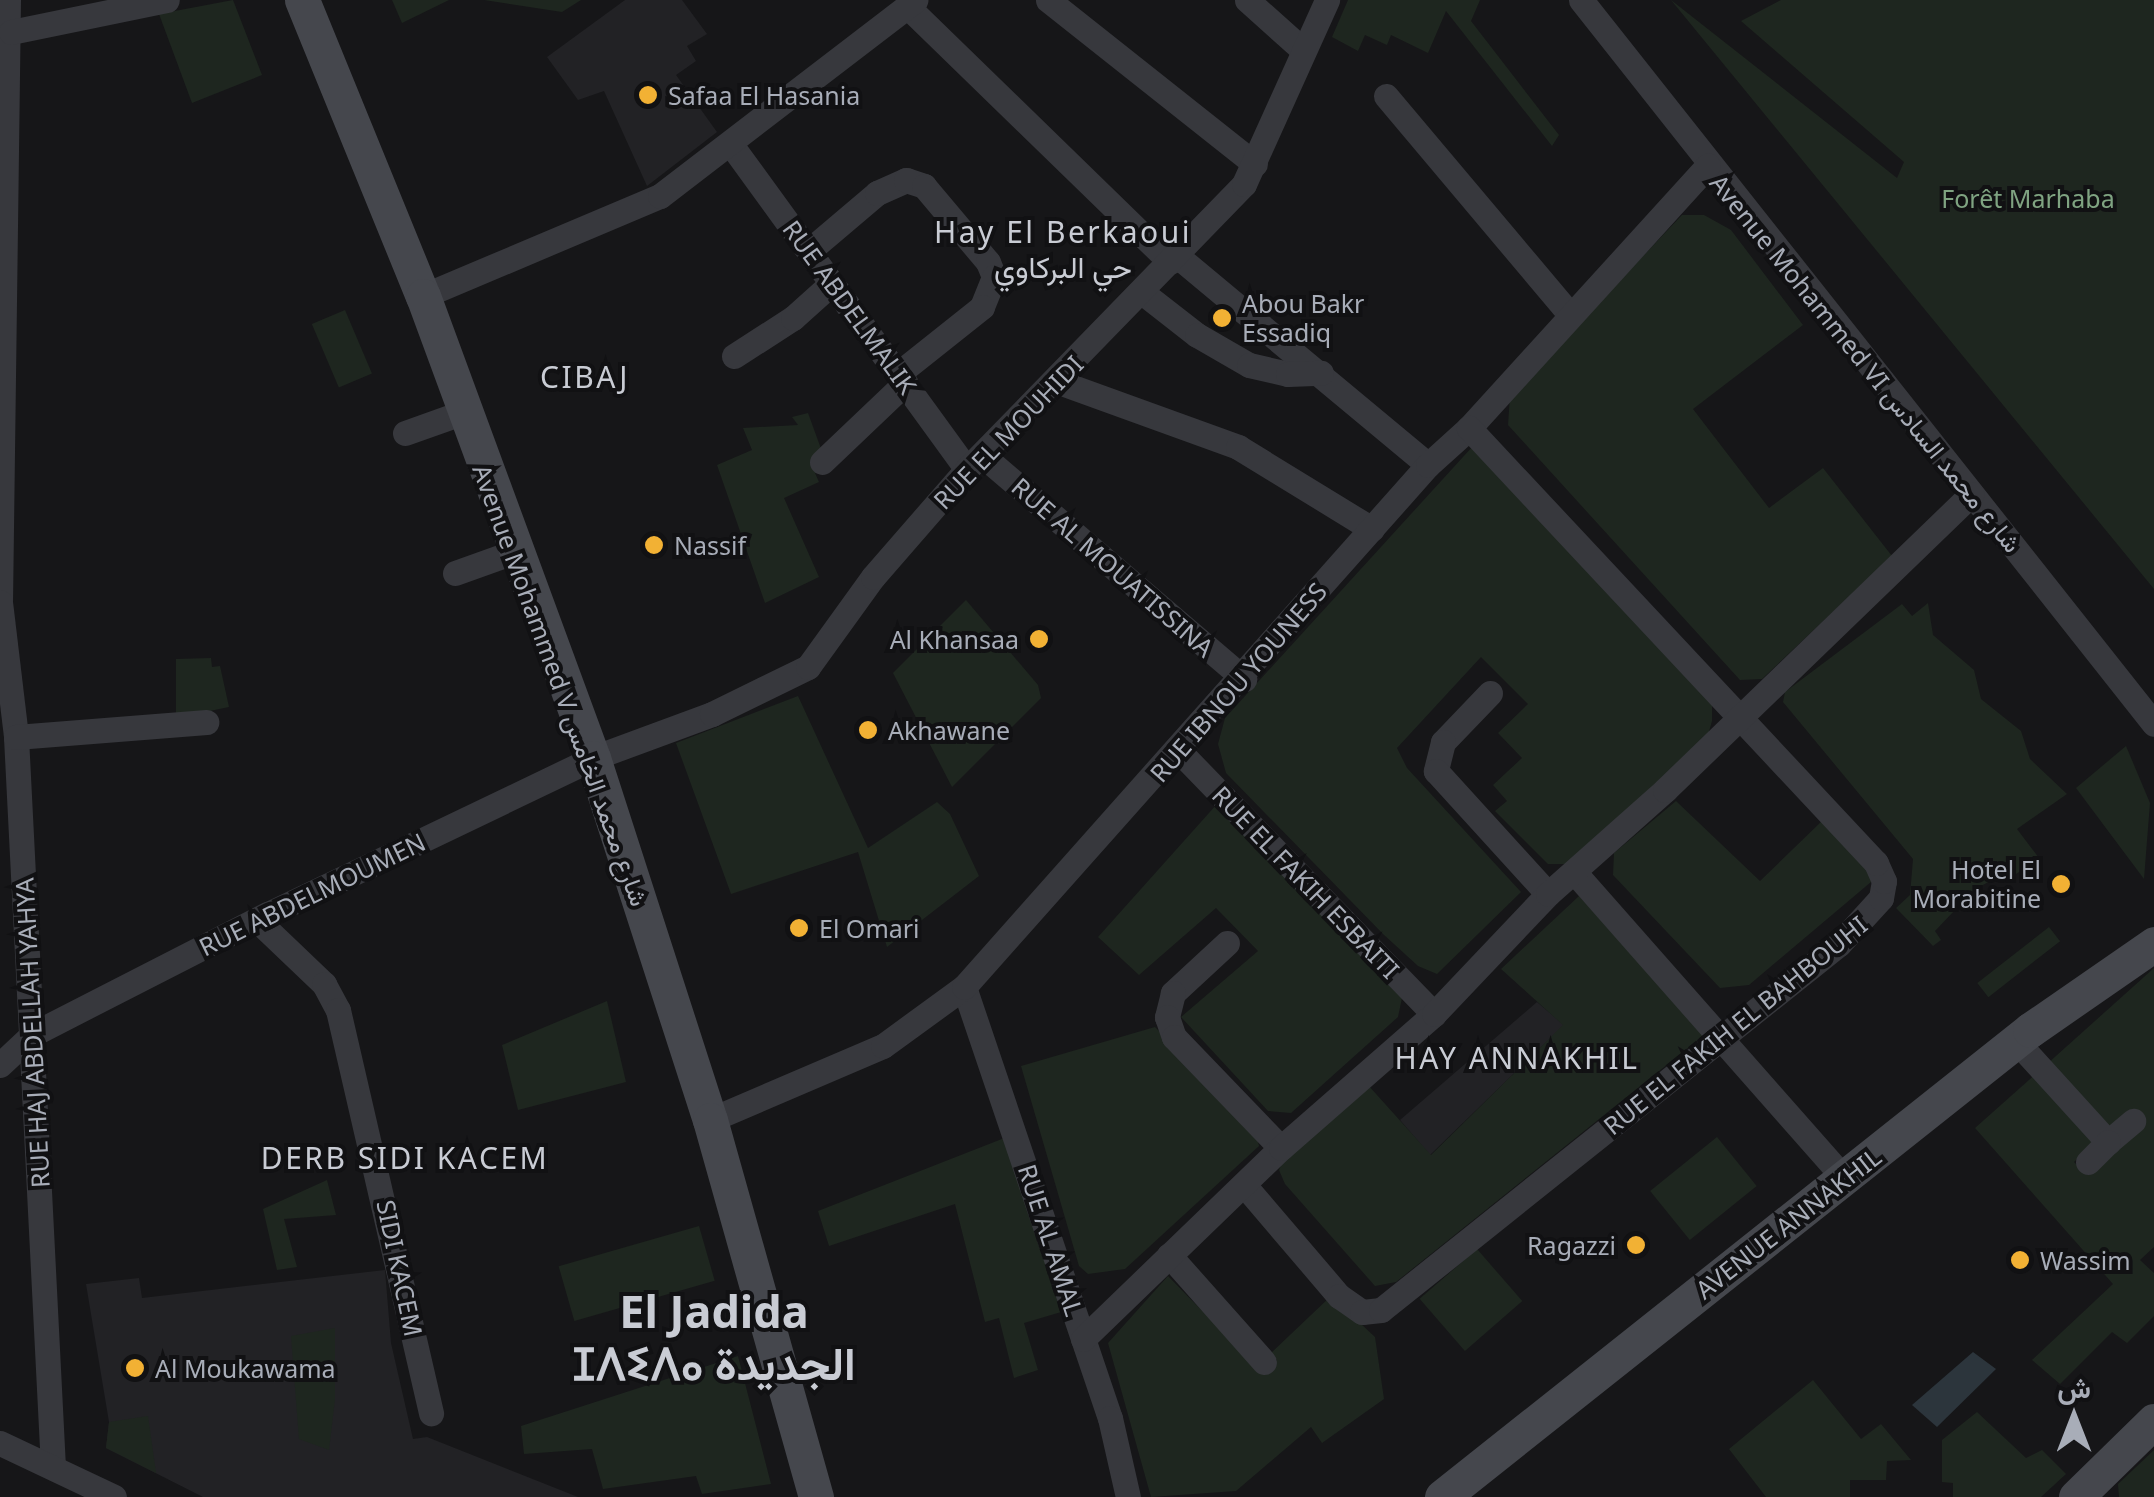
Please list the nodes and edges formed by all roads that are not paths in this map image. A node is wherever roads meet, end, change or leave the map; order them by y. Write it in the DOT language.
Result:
graph roads {
  1 [pos="8,0"];
  2 [pos="168,0"];
  3 [pos="302,0"];
  4 [pos="1048,0"];
  5 [pos="1247,0"];
  6 [pos="1327,0"];
  7 [pos="1581,0"];
  8 [pos="911,3"];
  9 [pos="11,32"];
  10 [pos="1304,51"];
  11 [pos="1386,96"];
  12 [pos="732,146"];
  13 [pos="4,159"];
  14 [pos="1255,164"];
  15 [pos="1708,166"];
  16 [pos="811,249"];
  17 [pos="1173,258"];
  18 [pos="832,283"];
  19 [pos="1143,292"];
  20 [pos="422,296"];
  21 [pos="1569,313"];
  22 [pos="734,356"];
  23 [pos="1321,373"];
  24 [pos="902,378"];
  25 [pos="1056,381"];
  26 [pos="464,412"];
  27 [pos="1469,428"];
  28 [pos="405,433"];
  29 [pos="822,462"];
  30 [pos="974,462"];
  31 [pos="1428,465"];
  32 [pos="1,473"];
  33 [pos="1972,494"];
  34 [pos="1372,529"];
  35 [pos="514,552"];
  36 [pos="14,556"];
  37 [pos="454,573"];
  38 [pos="0,603"];
  39 [pos="1244,679"];
  40 [pos="1490,693"];
  41 [pos="1737,718"];
  42 [pos="206,722"];
  43 [pos="2154,724"];
  44 [pos="16,737"];
  45 [pos="1178,750"];
  46 [pos="592,758"];
  47 [pos="1576,874"];
  48 [pos="1548,894"];
  49 [pos="257,920"];
  50 [pos="2148,941"];
  51 [pos="1227,943"];
  52 [pos="964,987"];
  53 [pos="1434,1014"];
  54 [pos="33,1034"];
  55 [pos="1724,1038"];
  56 [pos="2016,1040"];
  57 [pos="0,1064"];
  58 [pos="710,1120"];
  59 [pos="2133,1122"];
  60 [pos="2108,1142"];
  61 [pos="1281,1148"];
  62 [pos="2088,1162"];
  63 [pos="1845,1179"];
  64 [pos="1245,1186"];
  65 [pos="1169,1255"];
  66 [pos="1083,1338"];
  67 [pos="1264,1362"];
  68 [pos="432,1413"];
  69 [pos="2154,1421"];
  70 [pos="0,1443"];
  71 [pos="53,1466"];
  72 [pos="114,1497"];
  73 [pos="816,1497"];
  74 [pos="1128,1497"];
  75 [pos="1442,1497"];
  76 [pos="2076,1497"];
  1 -- 9 [label="street, RUE HAJ ABDELLAH YAHYA"];
  2 -- 9 [label="street"];
  3 -- 20 [label="street, Avenue Mohammed V شارع محمد الخامس"];
  4 -- 14 [label="street"];
  5 -- 10 [label="street"];
  6 -- 10 [label="street, RUE EL MOUHIDI"];
  7 -- 15 [label="street, Avenue Mohammed VI شارع محمد السادس"];
  8 -- 12 [label="street"];
  8 -- 17 [label="street"];
  9 -- 13 [label="street, RUE HAJ ABDELLAH YAHYA"];
  10 -- 14 [label="street, RUE EL MOUHIDI"];
  11 -- 21 [label="street"];
  12 -- 16 [label="street, RUE ABDELMALIK"];
  12 -- 20 [label="street"];
  13 -- 32 [label="street, RUE HAJ ABDELLAH YAHYA"];
  14 -- 17 [label="street, RUE EL MOUHIDI"];
  15 -- 21 [label="street, RUE IBNOU YOUNESS"];
  15 -- 33 [label="street, Avenue Mohammed VI شارع محمد السادس"];
  16 -- 18 [label="street, RUE ABDELMALIK"];
  16 -- 24 [label="street"];
  17 -- 19 [label="street, RUE EL MOUHIDI"];
  17 -- 23 [label="street"];
  18 -- 22 [label="street"];
  18 -- 24 [label="street, RUE ABDELMALIK"];
  19 -- 23 [label="street"];
  19 -- 25 [label="street, RUE EL MOUHIDI"];
  20 -- 26 [label="street, Avenue Mohammed V شارع محمد الخامس"];
  21 -- 27 [label="street, RUE IBNOU YOUNESS"];
  23 -- 31 [label="street"];
  24 -- 29 [label="street"];
  24 -- 30 [label="street, RUE ABDELMALIK"];
  25 -- 30 [label="street, RUE EL MOUHIDI"];
  25 -- 34 [label="street"];
  26 -- 28 [label="street"];
  26 -- 35 [label="street, Avenue Mohammed V شارع محمد الخامس"];
  27 -- 31 [label="street, RUE IBNOU YOUNESS"];
  27 -- 41 [label="street, RUE EL FAKIH EL BAHBOUHI"];
  30 -- 39 [label="street, RUE AL MOUATISSINA"];
  30 -- 46 [label="street, RUE EL MOUHIDI"];
  31 -- 34 [label="street, RUE IBNOU YOUNESS"];
  32 -- 36 [label="street, RUE HAJ ABDELLAH YAHYA"];
  33 -- 41 [label="street"];
  33 -- 43 [label="street, Avenue Mohammed VI شارع محمد السادس"];
  34 -- 39 [label="street, RUE IBNOU YOUNESS"];
  35 -- 37 [label="street"];
  35 -- 46 [label="street, Avenue Mohammed V شارع محمد الخامس"];
  36 -- 38 [label="street, RUE HAJ ABDELLAH YAHYA"];
  38 -- 44 [label="street, RUE HAJ ABDELLAH YAHYA"];
  39 -- 45 [label="street, RUE IBNOU YOUNESS"];
  40 -- 48 [label="street"];
  41 -- 47 [label="street"];
  41 -- 55 [label="street, RUE EL FAKIH EL BAHBOUHI"];
  42 -- 44 [label="street"];
  44 -- 54 [label="street, RUE HAJ ABDELLAH YAHYA"];
  45 -- 52 [label="street, RUE IBNOU YOUNESS"];
  45 -- 53 [label="street, RUE EL FAKIH ESBAITI"];
  46 -- 49 [label="street, RUE ABDELMOUMEN"];
  46 -- 58 [label="street, Avenue Mohammed V شارع محمد الخامس"];
  47 -- 48 [label="street"];
  47 -- 55 [label="street"];
  48 -- 53 [label="street"];
  49 -- 54 [label="street, RUE ABDELMOUMEN"];
  49 -- 68 [label="street, SIDI KACEM"];
  50 -- 56 [label="street, AVENUE ANNAKHIL"];
  51 -- 61 [label="street"];
  52 -- 58 [label="street, RUE IBNOU YOUNESS"];
  52 -- 66 [label="street, RUE AL AMAL"];
  53 -- 61 [label="street"];
  54 -- 57 [label="street, RUE ABDELMOUMEN"];
  54 -- 71 [label="street, RUE HAJ ABDELLAH YAHYA"];
  55 -- 63 [label="street"];
  55 -- 64 [label="street, RUE EL FAKIH EL BAHBOUHI"];
  56 -- 60 [label="street"];
  56 -- 63 [label="street, AVENUE ANNAKHIL"];
  58 -- 73 [label="street, Avenue Mohammed V شارع محمد الخامس"];
  59 -- 60 [label="street"];
  60 -- 62 [label="street"];
  61 -- 64 [label="street"];
  63 -- 75 [label="street, AVENUE ANNAKHIL"];
  64 -- 65 [label="street"];
  65 -- 66 [label="street"];
  65 -- 67 [label="street"];
  66 -- 74 [label="street, RUE AL AMAL"];
  69 -- 76 [label="street"];
  70 -- 71 [label="street"];
  71 -- 72 [label="street"];
}
